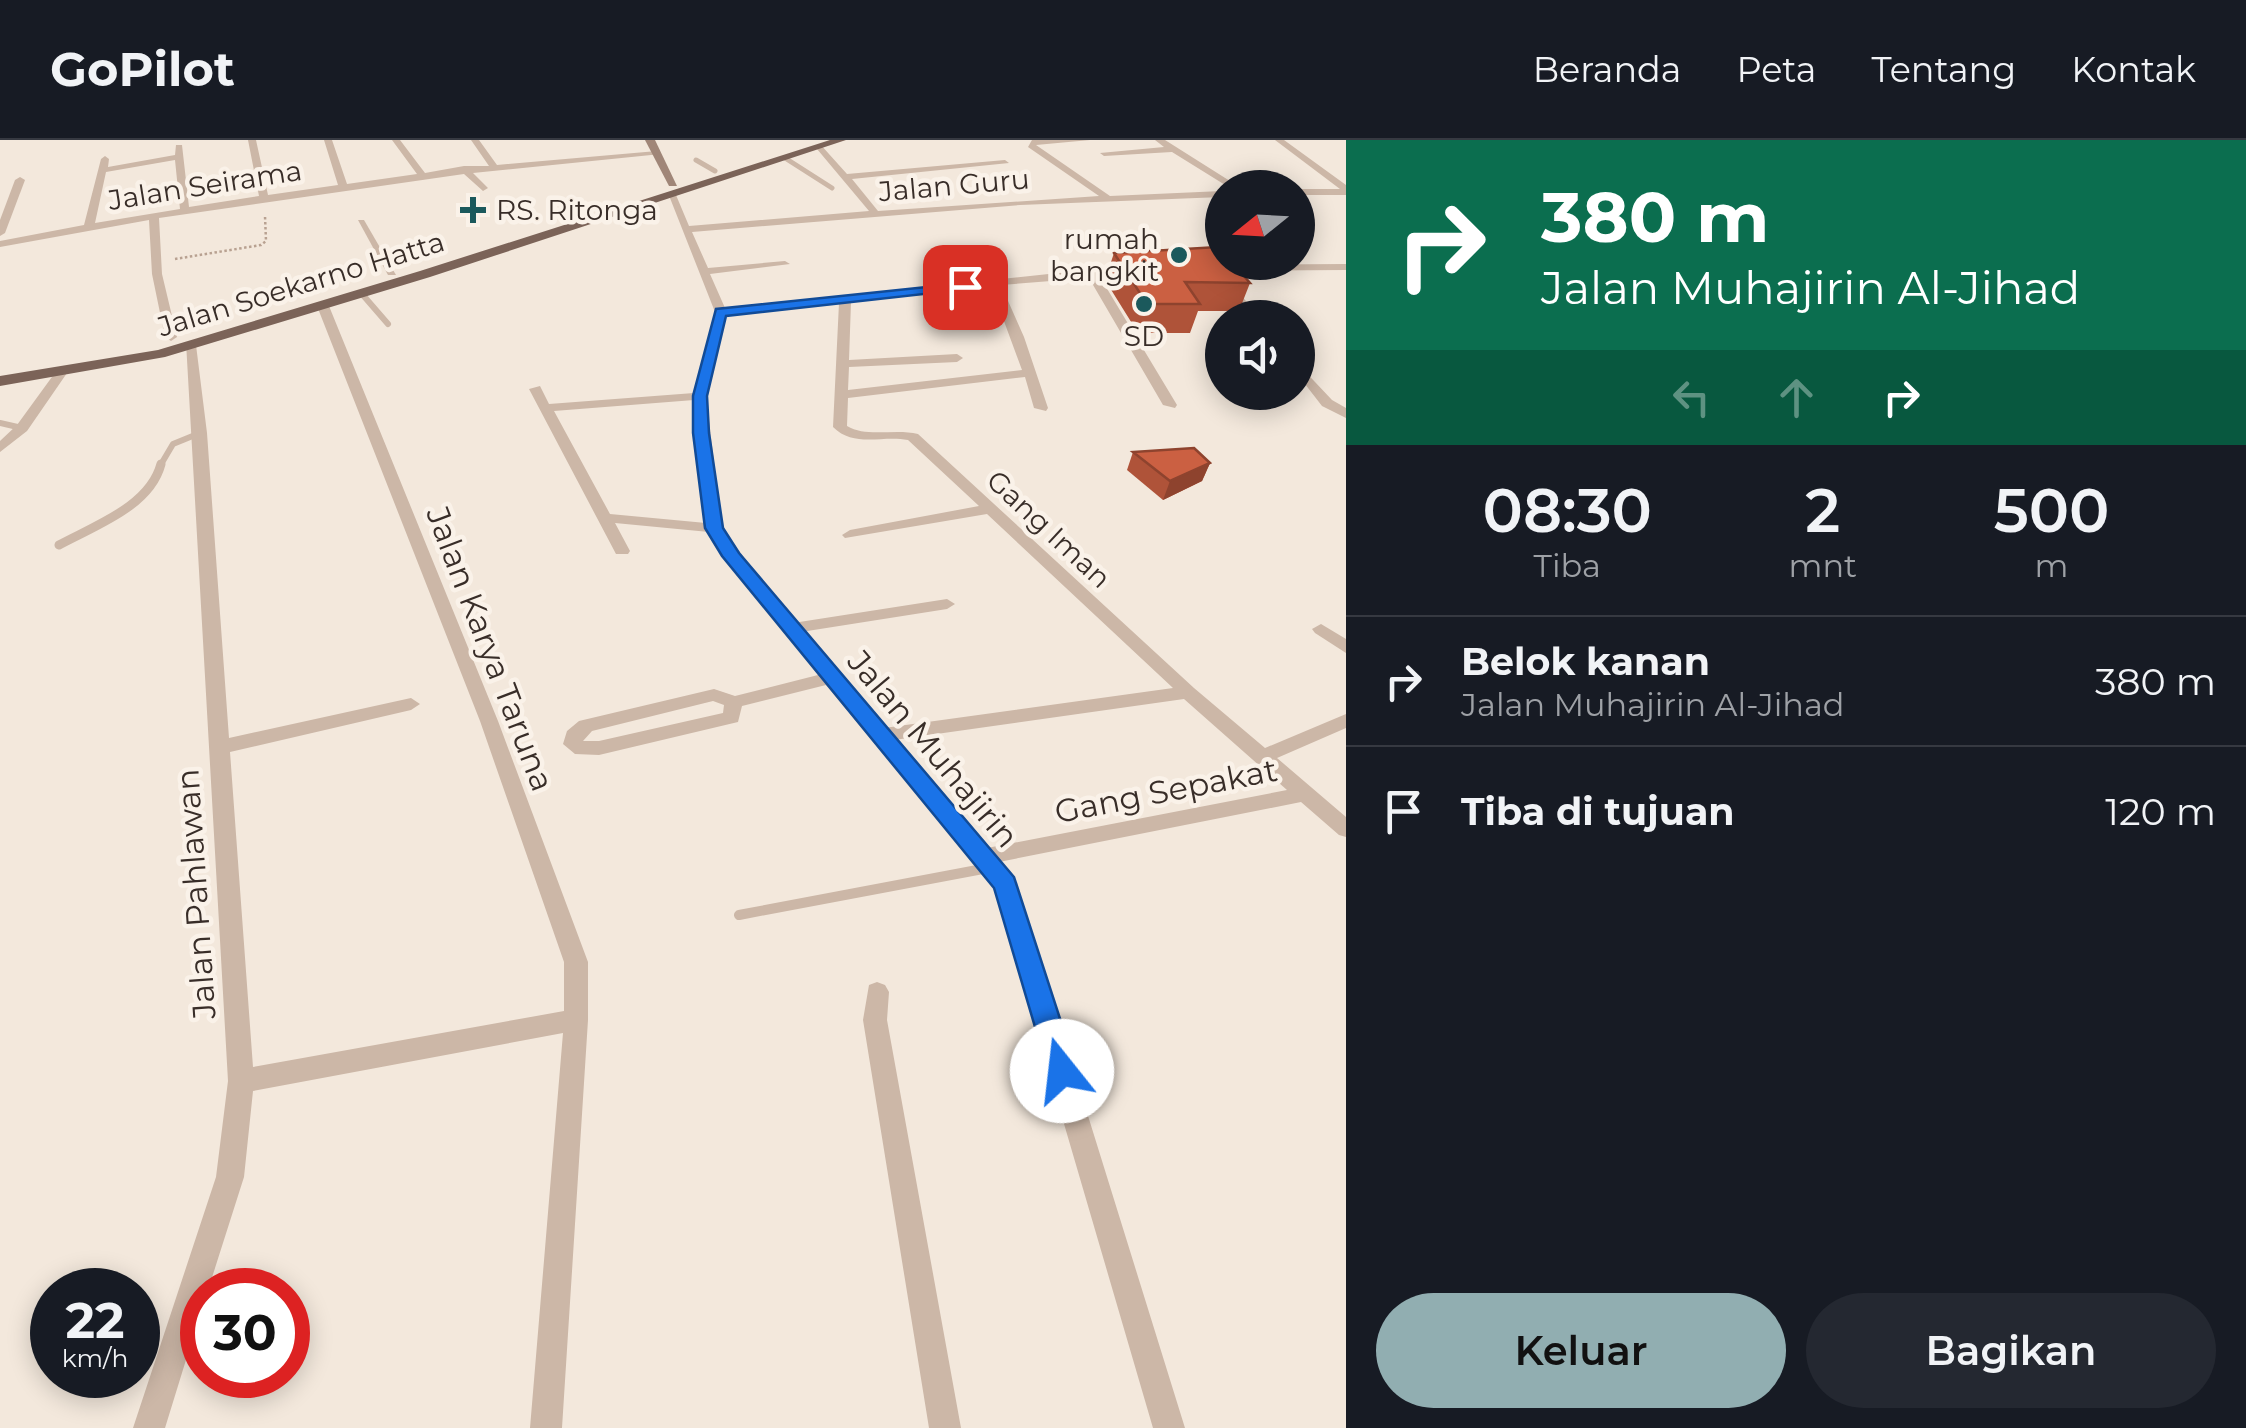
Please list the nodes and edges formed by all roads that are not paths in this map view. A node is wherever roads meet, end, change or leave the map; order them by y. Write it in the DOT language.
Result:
graph roads {
  1 [pos="252,140"];
  2 [pos="328,140"];
  3 [pos="396,140"];
  4 [pos="476,140"];
  5 [pos="650,140"];
  6 [pos="840,140"];
  7 [pos="1086,140"];
  8 [pos="1160,140"];
  9 [pos="1279,140"];
  10 [pos="817,143"];
  11 [pos="1174,149"];
  12 [pos="1104,153"];
  13 [pos="657,154"];
  14 [pos="785,158"];
  15 [pos="696,160"];
  16 [pos="1005,163"];
  17 [pos="493,166"];
  18 [pos="464,169"];
  19 [pos="1208,170"];
  20 [pos="715,171"];
  21 [pos="421,174"];
  22 [pos="844,177"];
  23 [pos="20,180"];
  24 [pos="342,186"];
  25 [pos="483,188"];
  26 [pos="832,188"];
  27 [pos="672,189"];
  28 [pos="1346,191"];
  29 [pos="1315,192"];
  30 [pos="1205,194"];
  31 [pos="1106,197"];
  32 [pos="264,198"];
  33 [pos="184,210"];
  34 [pos="876,214"];
  35 [pos="154,215"];
  36 [pos="361,222"];
  37 [pos="89,226"];
  38 [pos="689,229"];
  39 [pos="0,234"];
  40 [pos="0,244"];
  41 [pos="785,264"];
  42 [pos="1315,267"];
  43 [pos="1346,267"];
  44 [pos="1205,268"];
  45 [pos="1193,269"];
  46 [pos="419,270"];
  47 [pos="1153,271"];
  48 [pos="703,272"];
  49 [pos="392,273"];
  50 [pos="1093,275"];
  51 [pos="1222,280"];
  52 [pos="995,283"];
  53 [pos="362,294"];
  54 [pos="845,300"];
  55 [pos="1240,300"];
  56 [pos="323,306"];
  57 [pos="721,312"];
  58 [pos="388,324"];
  59 [pos="180,341"];
  60 [pos="957,358"];
  61 [pos="843,364"];
  62 [pos="0,370"];
  63 [pos="61,373"];
  64 [pos="1030,374"];
  65 [pos="0,382"];
  66 [pos="536,389"];
  67 [pos="1315,389"];
  68 [pos="842,394"];
  69 [pos="700,396"];
  70 [pos="1170,405"];
  71 [pos="546,408"];
  72 [pos="1041,408"];
  73 [pos="1346,414"];
  74 [pos="0,424"];
  75 [pos="22,428"];
  76 [pos="200,433"];
  77 [pos="0,448"];
  78 [pos="989,509"];
  79 [pos="605,518"];
  80 [pos="714,528"];
  81 [pos="850,535"];
  82 [pos="59,545"];
  83 [pos="622,551"];
  84 [pos="947,604"];
  85 [pos="789,629"];
  86 [pos="1321,630"];
  87 [pos="1346,647"];
  88 [pos="830,678"];
  89 [pos="1188,692"];
  90 [pos="734,702"];
  91 [pos="411,704"];
  92 [pos="1346,720"];
  93 [pos="878,736"];
  94 [pos="220,747"];
  95 [pos="1262,758"];
  96 [pos="1303,794"];
  97 [pos="1346,830"];
  98 [pos="986,862"];
  99 [pos="739,915"];
  100 [pos="877,992"];
  101 [pos="576,1020"];
  102 [pos="240,1081"];
  103 [pos="149,1428"];
  104 [pos="546,1428"];
  105 [pos="945,1428"];
  106 [pos="1169,1428"];
  1 -- 32 [label="street"];
  2 -- 24 [label="street"];
  3 -- 21 [label="street"];
  4 -- 17 [label="street"];
  5 -- 13 [label="street"];
  6 -- 10 [label="main road, Jalan Soekarno Hatta"];
  7 -- 31 [label="street"];
  8 -- 11 [label="street"];
  9 -- 28 [label="street"];
  10 -- 14 [label="main road, Jalan Soekarno Hatta"];
  10 -- 20 [label="main road, Jalan Soekarno Hatta"];
  10 -- 22 [label="street"];
  11 -- 12 [label="street"];
  11 -- 19 [label="street"];
  13 -- 17 [label="street, Jalan Seirama"];
  13 -- 27 [label="street"];
  14 -- 26 [label="lane"];
  14 -- 27 [label="main road, Jalan Soekarno Hatta"];
  15 -- 20 [label="lane"];
  16 -- 22 [label="street"];
  17 -- 18 [label="street, Jalan Seirama"];
  18 -- 21 [label="street, Jalan Seirama"];
  18 -- 25 [label="street"];
  20 -- 27 [label="main road, Jalan Soekarno Hatta"];
  21 -- 24 [label="street, Jalan Seirama"];
  22 -- 34 [label="street"];
  23 -- 39 [label="street"];
  24 -- 32 [label="street, Jalan Seirama"];
  27 -- 38 [label="street"];
  27 -- 46 [label="main road, Jalan Soekarno Hatta"];
  28 -- 29 [label="street"];
  30 -- 31 [label="street, Jalan Guru"];
  31 -- 34 [label="street, Jalan Guru"];
  32 -- 33 [label="street, Jalan Seirama"];
  33 -- 35 [label="street, Jalan Seirama"];
  33 -- 37 [label="street"];
  34 -- 38 [label="street, Jalan Guru"];
  35 -- 37 [label="street, Jalan Seirama"];
  35 -- 59 [label="street, Jalan Pahlawan"];
  36 -- 49 [label="street"];
  37 -- 40 [label="street, Jalan Seirama"];
  38 -- 48 [label="street"];
  41 -- 48 [label="street"];
  42 -- 43 [label="street"];
  44 -- 45 [label="street"];
  46 -- 49 [label="main road, Jalan Soekarno Hatta"];
  46 -- 53 [label="main road, Jalan Soekarno Hatta"];
  47 -- 50 [label="street"];
  48 -- 57 [label="street"];
  49 -- 59 [label="main road, Jalan Soekarno Hatta"];
  50 -- 52 [label="street"];
  50 -- 70 [label="street"];
  51 -- 55 [label="street"];
  52 -- 54 [label="street"];
  52 -- 64 [label="street"];
  53 -- 56 [label="main road, Jalan Soekarno Hatta"];
  53 -- 58 [label="lane"];
  54 -- 57 [label="street"];
  54 -- 61 [label="street, Gang Iman"];
  56 -- 59 [label="main road, Jalan Soekarno Hatta"];
  56 -- 101 [label="street, Jalan Karya Taruna"];
  57 -- 69 [label="street"];
  59 -- 62 [label="main road, Jalan Soekarno Hatta"];
  59 -- 63 [label="main road, Jalan Soekarno Hatta"];
  59 -- 76 [label="street, Jalan Pahlawan"];
  60 -- 61 [label="street"];
  61 -- 68 [label="street, Gang Iman"];
  63 -- 65 [label="main road, Jalan Soekarno Hatta"];
  63 -- 75 [label="street"];
  64 -- 68 [label="street"];
  64 -- 72 [label="street"];
  66 -- 71 [label="street"];
  67 -- 73 [label="street"];
  68 -- 78 [label="street, Gang Iman"];
  69 -- 71 [label="street"];
  69 -- 80 [label="street"];
  71 -- 79 [label="street"];
  74 -- 75 [label="lane"];
  75 -- 77 [label="street"];
  76 -- 82 [label="lane"];
  76 -- 94 [label="street, Jalan Pahlawan"];
  78 -- 81 [label="street"];
  78 -- 89 [label="street, Gang Iman"];
  79 -- 80 [label="street"];
  79 -- 83 [label="street"];
  80 -- 85 [label="street, Jalan Muhajirin"];
  84 -- 85 [label="street"];
  85 -- 88 [label="street, Jalan Muhajirin"];
  86 -- 87 [label="street"];
  88 -- 90 [label="street"];
  88 -- 93 [label="street, Jalan Muhajirin"];
  89 -- 93 [label="street"];
  89 -- 95 [label="street, Gang Iman"];
  90 -- 90 [label="street"];
  91 -- 94 [label="street"];
  92 -- 95 [label="street"];
  93 -- 98 [label="street, Jalan Muhajirin"];
  94 -- 102 [label="street, Jalan Pahlawan"];
  95 -- 96 [label="street, Gang Iman"];
  96 -- 97 [label="street, Gang Iman"];
  96 -- 98 [label="street, Gang Sepakat"];
  98 -- 99 [label="lane"];
  98 -- 106 [label="street, Jalan Muhajirin"];
  100 -- 105 [label="street"];
  101 -- 102 [label="street"];
  101 -- 104 [label="street, Jalan Karya Taruna"];
  102 -- 103 [label="street, Jalan Pahlawan"];
}
